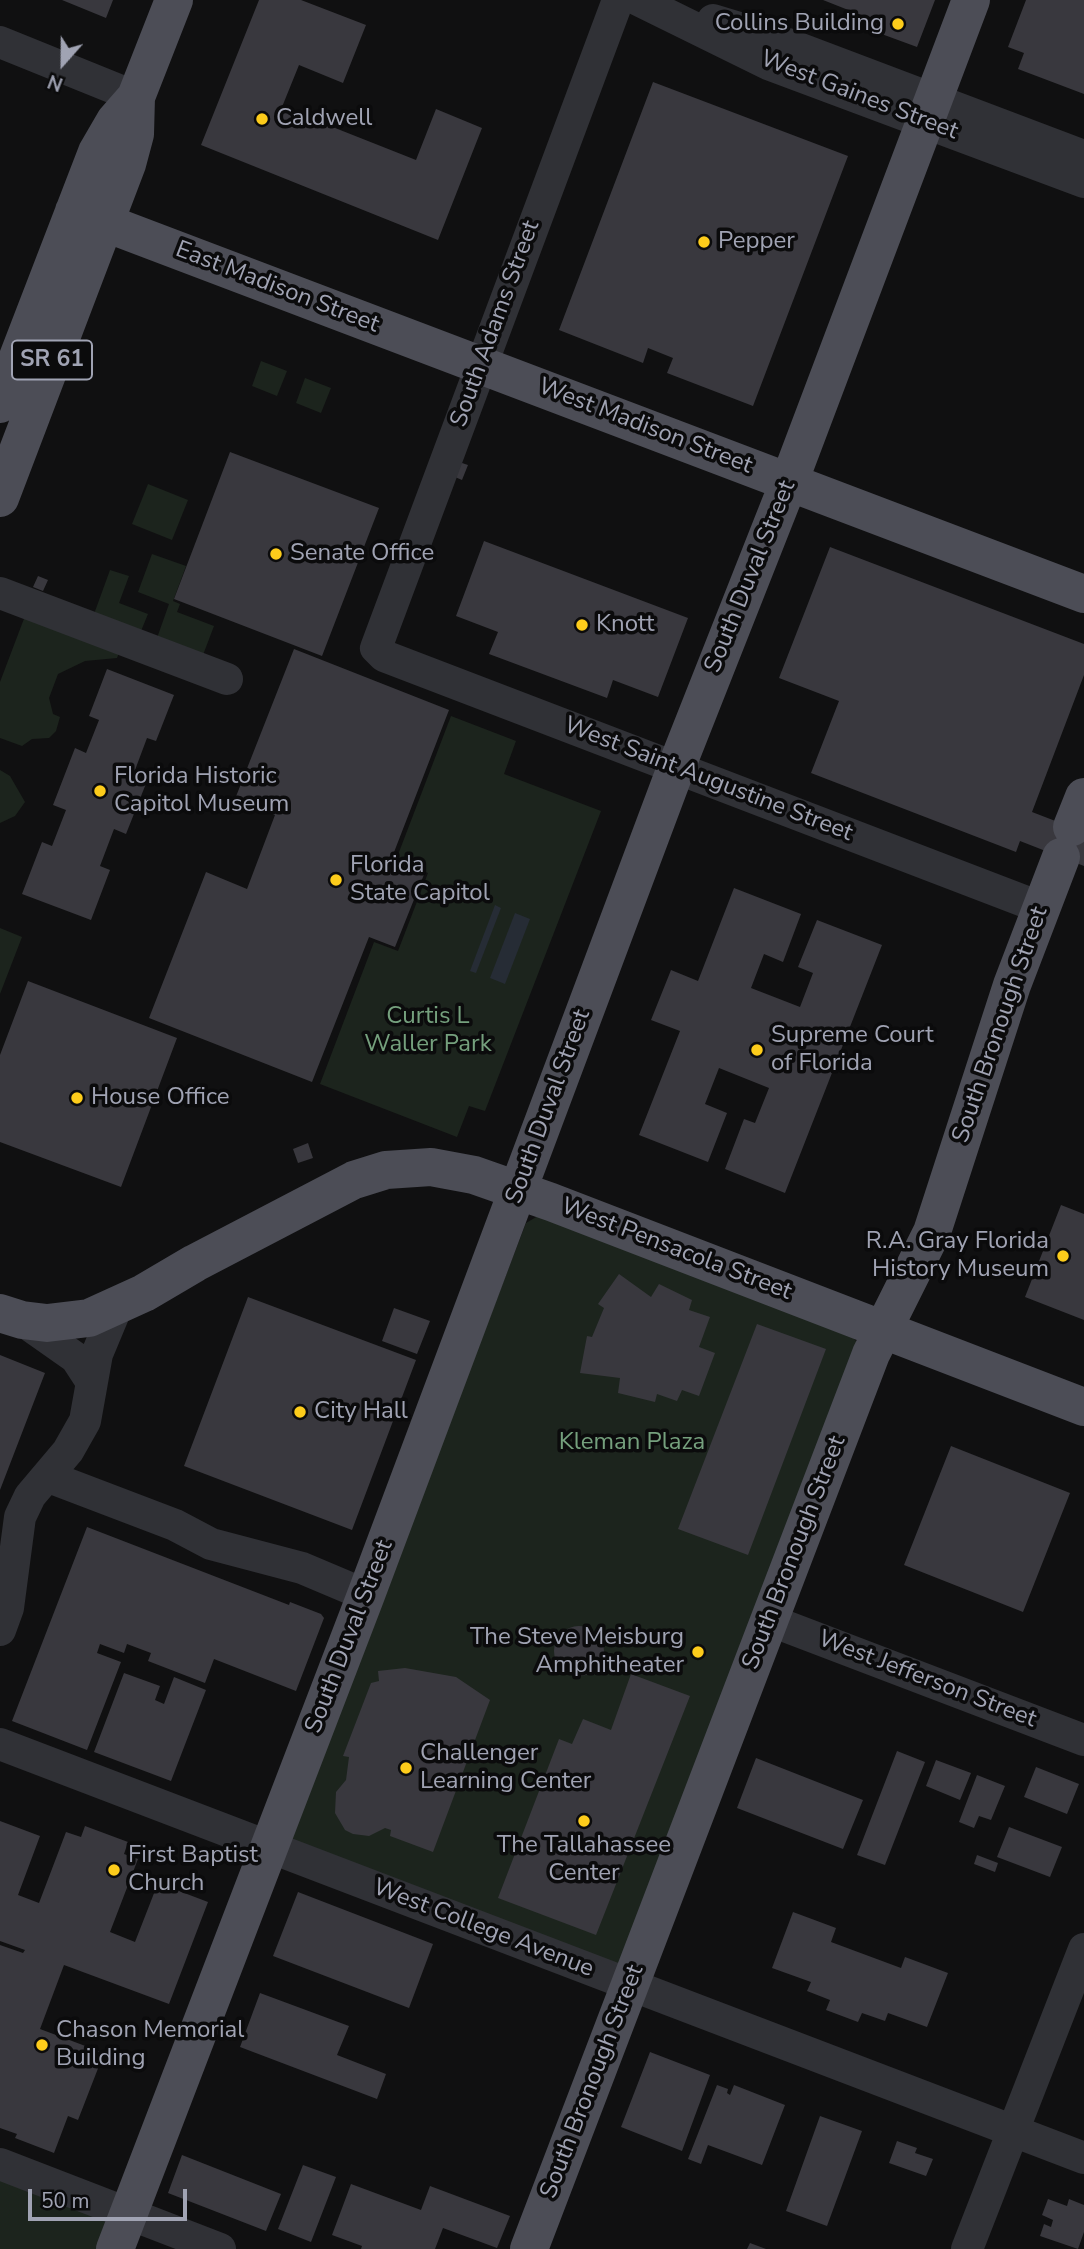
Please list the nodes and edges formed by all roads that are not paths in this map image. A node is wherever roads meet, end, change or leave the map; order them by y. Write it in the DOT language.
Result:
graph roads {
  1 [pos="174,0"];
  2 [pos="618,0"];
  3 [pos="638,0"];
  4 [pos="648,0"];
  5 [pos="971,0"];
  6 [pos="0,42"];
  7 [pos="136,97"];
  8 [pos="930,110"];
  9 [pos="1084,156"];
  10 [pos="1084,182"];
  11 [pos="90,216"];
  12 [pos="480,365"];
  13 [pos="0,404"];
  14 [pos="789,482"];
  15 [pos="0,498"];
  16 [pos="0,593"];
  17 [pos="1084,594"];
  18 [pos="376,648"];
  19 [pos="228,679"];
  20 [pos="676,768"];
  21 [pos="1072,827"];
  22 [pos="1042,908"];
  23 [pos="518,1190"];
  24 [pos="117,1306"];
  25 [pos="11,1317"];
  26 [pos="883,1330"];
  27 [pos="91,1381"];
  28 [pos="1084,1407"];
  29 [pos="49,1477"];
  30 [pos="366,1595"];
  31 [pos="769,1620"];
  32 [pos="0,1630"];
  33 [pos="1084,1740"];
  34 [pos="0,1744"];
  35 [pos="269,1847"];
  36 [pos="1084,1949"];
  37 [pos="630,1985"];
  38 [pos="1012,2130"];
  39 [pos="1084,2158"];
  40 [pos="0,2164"];
  41 [pos="129,2214"];
  42 [pos="115,2249"];
  43 [pos="220,2249"];
  44 [pos="529,2249"];
  45 [pos="967,2249"];
  1 -- 7 [label="main road, SR 61"];
  2 -- 12 [label="street, South Adams Street"];
  3 -- 8 [label="street, West Gaines Street"];
  4 -- 8 [label="street, West Gaines Street"];
  5 -- 8 [label="main road, South Duval Street"];
  6 -- 7 [label="street"];
  7 -- 11 [label="main road, SR 61"];
  8 -- 9 [label="street, West Gaines Street"];
  8 -- 10 [label="street, West Gaines Street"];
  8 -- 14 [label="main road, South Duval Street"];
  11 -- 12 [label="main road, East Madison Street"];
  11 -- 13 [label="main road, SR 61"];
  11 -- 15 [label="main road, SR 61"];
  12 -- 14 [label="main road, West Madison Street"];
  12 -- 18 [label="street, South Adams Street"];
  14 -- 17 [label="main road, West Madison Street"];
  14 -- 20 [label="main road, South Duval Street"];
  16 -- 19 [label="street"];
  18 -- 20 [label="street, West Saint Augustine Street"];
  20 -- 22 [label="street, West Saint Augustine Street"];
  20 -- 23 [label="main road, South Duval Street"];
  21 -- 22 [label="main road, South Bronough Street"];
  22 -- 26 [label="main road, South Bronough Street"];
  23 -- 24 [label="main road, West Pensacola Street"];
  23 -- 26 [label="main road, West Pensacola Street"];
  23 -- 30 [label="main road, South Duval Street"];
  24 -- 25 [label="main road"];
  24 -- 27 [label="street"];
  25 -- 27 [label="street"];
  26 -- 28 [label="main road, West Pensacola Street"];
  26 -- 31 [label="main road, South Bronough Street"];
  27 -- 29 [label="street"];
  29 -- 30 [label="street"];
  29 -- 32 [label="street"];
  30 -- 35 [label="main road, South Duval Street"];
  31 -- 33 [label="street, West Jefferson Street"];
  31 -- 37 [label="main road, South Bronough Street"];
  34 -- 35 [label="street, West College Avenue"];
  35 -- 37 [label="street, West College Avenue"];
  35 -- 41 [label="main road, South Duval Street"];
  36 -- 38 [label="street"];
  37 -- 38 [label="street, West College Avenue"];
  37 -- 44 [label="main road, South Bronough Street"];
  38 -- 39 [label="street, West College Avenue"];
  38 -- 45 [label="street"];
  40 -- 41 [label="street"];
  41 -- 42 [label="main road, South Duval Street"];
  41 -- 43 [label="street"];
}
